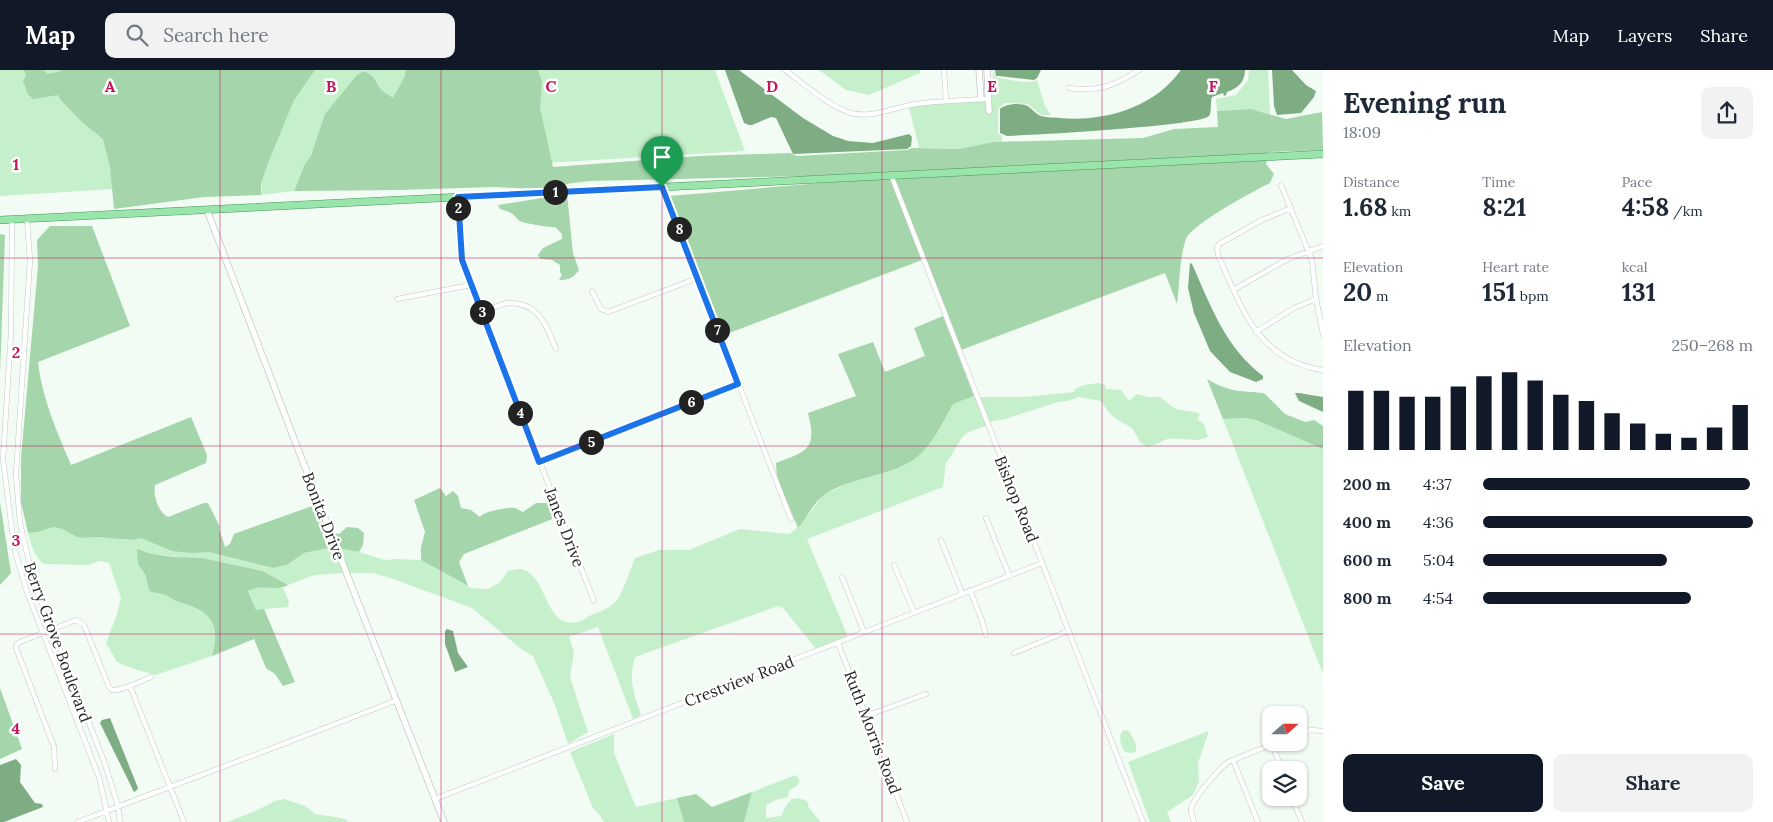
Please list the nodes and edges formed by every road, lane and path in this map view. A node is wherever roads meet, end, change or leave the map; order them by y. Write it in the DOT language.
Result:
graph roads {
  1 [pos="785,70"];
  2 [pos="944,70"];
  3 [pos="979,70"];
  4 [pos="987,70"];
  5 [pos="1139,70"];
  6 [pos="1069,88"];
  7 [pos="981,99"];
  8 [pos="989,99"];
  9 [pos="946,101"];
  10 [pos="990,111"];
  11 [pos="1323,154"];
  12 [pos="891,175"];
  13 [pos="1281,185"];
  14 [pos="662,187"];
  15 [pos="458,197"];
  16 [pos="1291,208"];
  17 [pos="207,210"];
  18 [pos="12,219"];
  19 [pos="28,219"];
  20 [pos="0,220"];
  21 [pos="1323,246"];
  22 [pos="1308,250"];
  23 [pos="698,278"];
  24 [pos="471,285"];
  25 [pos="1233,290"];
  26 [pos="592,291"];
  27 [pos="397,299"];
  28 [pos="1316,299"];
  29 [pos="482,312"];
  30 [pos="1256,332"];
  31 [pos="1323,334"];
  32 [pos="556,349"];
  33 [pos="1323,370"];
  34 [pos="738,384"];
  35 [pos="539,462"];
  36 [pos="986,518"];
  37 [pos="791,519"];
  38 [pos="941,540"];
  39 [pos="1042,562"];
  40 [pos="894,564"];
  41 [pos="1009,575"];
  42 [pos="842,577"];
  43 [pos="970,590"];
  44 [pos="962,593"];
  45 [pos="594,601"];
  46 [pos="914,612"];
  47 [pos="52,629"];
  48 [pos="1068,631"];
  49 [pos="864,632"];
  50 [pos="43,633"];
  51 [pos="986,635"];
  52 [pos="838,643"];
  53 [pos="1014,653"];
  54 [pos="151,677"];
  55 [pos="130,686"];
  56 [pos="926,694"];
  57 [pos="397,700"];
  58 [pos="866,716"];
  59 [pos="1308,731"];
  60 [pos="1323,731"];
  61 [pos="1262,749"];
  62 [pos="1233,760"];
  63 [pos="55,770"];
  64 [pos="170,787"];
  65 [pos="435,799"];
  66 [pos="118,806"];
  67 [pos="1295,806"];
  68 [pos="107,811"];
  69 [pos="78,822"];
  70 [pos="109,822"];
  71 [pos="120,822"];
  72 [pos="184,822"];
  73 [pos="444,822"];
  74 [pos="908,822"];
  75 [pos="1143,822"];
  76 [pos="1194,822"];
  77 [pos="1258,822"];
  78 [pos="1302,822"];
  1 -- 9 [label="street"];
  2 -- 9 [label="street"];
  3 -- 7 [label="street"];
  4 -- 8 [label="street"];
  5 -- 6 [label="street"];
  7 -- 8 [label="street"];
  7 -- 9 [label="street"];
  8 -- 10 [label="street"];
  11 -- 12 [label="main road"];
  12 -- 14 [label="main road"];
  12 -- 39 [label="street, Bishop Road"];
  13 -- 16 [label="street"];
  14 -- 15 [label="main road"];
  14 -- 23 [label="street"];
  15 -- 17 [label="main road"];
  15 -- 24 [label="street, Janes Drive"];
  16 -- 22 [label="street"];
  16 -- 25 [label="street"];
  17 -- 19 [label="main road"];
  17 -- 57 [label="street, Bonita Drive"];
  18 -- 19 [label="main road"];
  18 -- 20 [label="main road"];
  18 -- 50 [label="street, Berry Grove Boulevard"];
  19 -- 47 [label="street, Berry Grove Boulevard"];
  21 -- 22 [label="street"];
  22 -- 25 [label="street"];
  22 -- 28 [label="street"];
  23 -- 26 [label="street"];
  23 -- 34 [label="street"];
  24 -- 27 [label="street"];
  24 -- 29 [label="street, Janes Drive"];
  25 -- 30 [label="street"];
  28 -- 30 [label="street"];
  28 -- 31 [label="street"];
  29 -- 32 [label="street"];
  29 -- 35 [label="street, Janes Drive"];
  30 -- 33 [label="street"];
  34 -- 35 [label="street"];
  34 -- 37 [label="street"];
  35 -- 45 [label="street, Janes Drive"];
  36 -- 41 [label="street"];
  38 -- 44 [label="street"];
  39 -- 41 [label="street, Crestview Road"];
  39 -- 48 [label="street, Bishop Road"];
  40 -- 46 [label="street"];
  41 -- 43 [label="street, Crestview Road"];
  42 -- 49 [label="street"];
  43 -- 44 [label="street, Crestview Road"];
  43 -- 51 [label="street"];
  44 -- 46 [label="street, Crestview Road"];
  46 -- 49 [label="street, Crestview Road"];
  47 -- 50 [label="street"];
  47 -- 55 [label="street"];
  47 -- 66 [label="street, Berry Grove Boulevard"];
  48 -- 53 [label="street"];
  48 -- 75 [label="street, Bishop Road"];
  49 -- 52 [label="street, Crestview Road"];
  50 -- 63 [label="street"];
  50 -- 68 [label="street, Berry Grove Boulevard"];
  52 -- 58 [label="street, Ruth Morris Road"];
  52 -- 65 [label="street, Crestview Road"];
  54 -- 55 [label="street"];
  55 -- 64 [label="street"];
  56 -- 58 [label="street"];
  57 -- 64 [label="street"];
  57 -- 65 [label="street, Bonita Drive"];
  58 -- 74 [label="street, Ruth Morris Road"];
  59 -- 60 [label="street"];
  61 -- 62 [label="street"];
  62 -- 76 [label="street"];
  62 -- 77 [label="street"];
  64 -- 66 [label="street"];
  64 -- 72 [label="street"];
  65 -- 73 [label="street, Bonita Drive"];
  66 -- 68 [label="street"];
  66 -- 71 [label="street, Berry Grove Boulevard"];
  67 -- 78 [label="street"];
  68 -- 69 [label="street"];
  68 -- 70 [label="street, Berry Grove Boulevard"];
}
